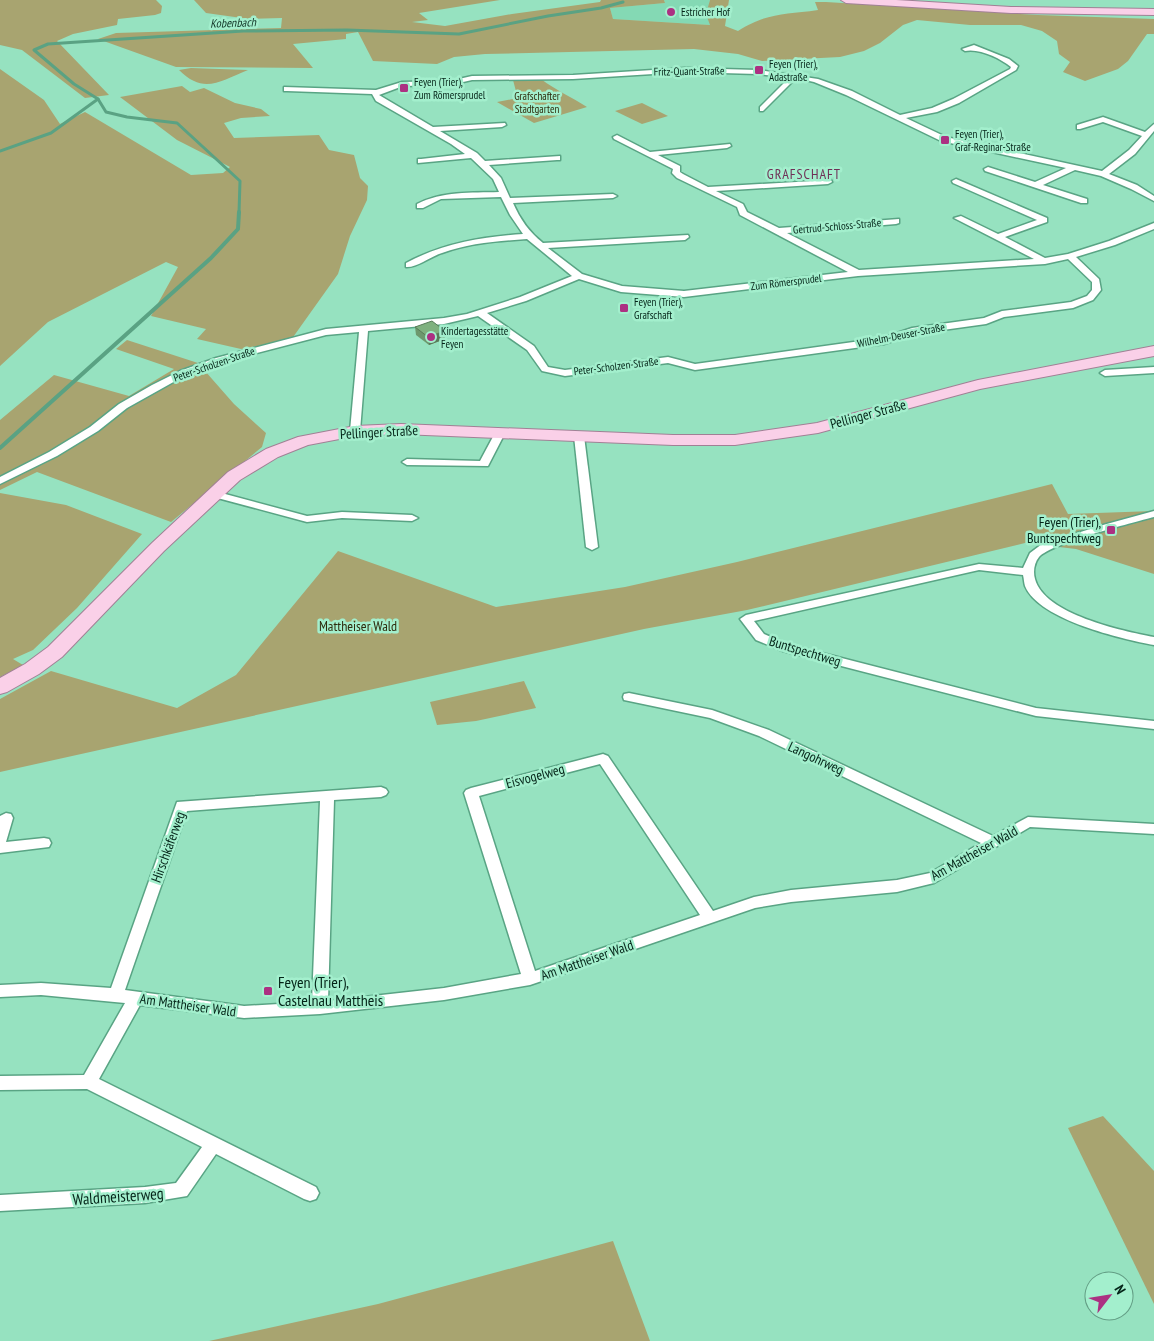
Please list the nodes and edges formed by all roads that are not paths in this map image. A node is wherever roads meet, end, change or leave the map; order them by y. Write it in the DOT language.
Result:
graph roads {
  1 [pos="846,0"];
  2 [pos="907,0"];
  3 [pos="1154,8"];
  4 [pos="1154,12"];
  5 [pos="966,50"];
  6 [pos="794,76"];
  7 [pos="287,89"];
  8 [pos="376,92"];
  9 [pos="763,109"];
  10 [pos="900,117"];
  11 [pos="502,125"];
  12 [pos="1154,126"];
  13 [pos="1080,127"];
  14 [pos="430,130"];
  15 [pos="1147,136"];
  16 [pos="617,137"];
  17 [pos="727,146"];
  18 [pos="649,154"];
  19 [pos="474,155"];
  20 [pos="557,158"];
  21 [pos="421,161"];
  22 [pos="483,163"];
  23 [pos="1076,167"];
  24 [pos="988,169"];
  25 [pos="1103,174"];
  26 [pos="956,181"];
  27 [pos="828,182"];
  28 [pos="1037,184"];
  29 [pos="708,189"];
  30 [pos="613,196"];
  31 [pos="506,198"];
  32 [pos="1154,199"];
  33 [pos="1084,201"];
  34 [pos="420,206"];
  35 [pos="958,218"];
  36 [pos="896,221"];
  37 [pos="1154,226"];
  38 [pos="778,232"];
  39 [pos="529,236"];
  40 [pos="685,237"];
  41 [pos="998,237"];
  42 [pos="540,246"];
  43 [pos="1070,256"];
  44 [pos="1045,261"];
  45 [pos="409,265"];
  46 [pos="858,274"];
  47 [pos="579,276"];
  48 [pos="480,313"];
  49 [pos="364,328"];
  50 [pos="1154,351"];
  51 [pos="684,365"];
  52 [pos="1154,370"];
  53 [pos="1105,373"];
  54 [pos="355,431"];
  55 [pos="500,433"];
  56 [pos="579,436"];
  57 [pos="408,462"];
  58 [pos="0,481"];
  59 [pos="214,494"];
  60 [pos="1154,514"];
  61 [pos="412,518"];
  62 [pos="592,547"];
  63 [pos="1028,572"];
  64 [pos="1154,641"];
  65 [pos="0,687"];
  66 [pos="629,697"];
  67 [pos="1154,725"];
  68 [pos="381,792"];
  69 [pos="326,796"];
  70 [pos="6,818"];
  71 [pos="1154,829"];
  72 [pos="0,841"];
  73 [pos="994,843"];
  74 [pos="44,844"];
  75 [pos="0,848"];
  76 [pos="710,918"];
  77 [pos="530,979"];
  78 [pos="0,991"];
  79 [pos="116,996"];
  80 [pos="136,998"];
  81 [pos="320,1008"];
  82 [pos="89,1082"];
  83 [pos="0,1083"];
  84 [pos="213,1145"];
  85 [pos="310,1193"];
  86 [pos="0,1203"];
  1 -- 4 [label="main road"];
  2 -- 3 [label="main road"];
  5 -- 10 [label="street"];
  6 -- 8 [label="street, Fritz-Quant-Straße"];
  6 -- 9 [label="street"];
  6 -- 10 [label="street, Fritz-Quant-Straße"];
  7 -- 8 [label="street, Fritz-Quant-Straße"];
  8 -- 14 [label="street, Zum Römersprudel"];
  10 -- 23 [label="street, Fritz-Quant-Straße"];
  11 -- 14 [label="street"];
  12 -- 15 [label="street"];
  13 -- 15 [label="street"];
  14 -- 19 [label="street, Zum Römersprudel"];
  15 -- 25 [label="street"];
  16 -- 18 [label="street, Gertrud-Schloss-Straße"];
  17 -- 18 [label="street"];
  18 -- 29 [label="street, Gertrud-Schloss-Straße"];
  19 -- 21 [label="street"];
  19 -- 22 [label="street, Zum Römersprudel"];
  20 -- 22 [label="street"];
  22 -- 31 [label="street, Zum Römersprudel"];
  23 -- 25 [label="street, Fritz-Quant-Straße"];
  23 -- 28 [label="street"];
  24 -- 28 [label="street"];
  25 -- 32 [label="street, Fritz-Quant-Straße"];
  26 -- 41 [label="street"];
  27 -- 29 [label="street, Gertrud-Schloss-Straße"];
  28 -- 33 [label="street"];
  29 -- 38 [label="street, Gertrud-Schloss-Straße"];
  30 -- 31 [label="street"];
  31 -- 34 [label="street"];
  31 -- 39 [label="street, Zum Römersprudel"];
  35 -- 41 [label="street"];
  36 -- 38 [label="street, Gertrud-Schloss-Straße"];
  37 -- 43 [label="street, Zum Römersprudel"];
  38 -- 46 [label="street, Gertrud-Schloss-Straße"];
  39 -- 42 [label="street, Zum Römersprudel"];
  39 -- 45 [label="street"];
  40 -- 42 [label="street"];
  41 -- 44 [label="street"];
  42 -- 47 [label="street, Zum Römersprudel"];
  43 -- 44 [label="street, Zum Römersprudel"];
  43 -- 51 [label="street, Wilhelm-Deuser-Straße"];
  44 -- 46 [label="street, Zum Römersprudel"];
  46 -- 47 [label="street, Zum Römersprudel"];
  47 -- 48 [label="street, Peter-Scholzen-Straße"];
  48 -- 49 [label="street, Peter-Scholzen-Straße"];
  48 -- 51 [label="street, Peter-Scholzen-Straße"];
  49 -- 54 [label="street"];
  49 -- 58 [label="street, Peter-Scholzen-Straße"];
  50 -- 56 [label="main road, Pellinger Straße"];
  52 -- 53 [label="street"];
  54 -- 55 [label="main road, Pellinger Straße"];
  54 -- 59 [label="main road, Pellinger Straße"];
  55 -- 56 [label="main road, Pellinger Straße"];
  55 -- 57 [label="street"];
  56 -- 62 [label="street"];
  59 -- 61 [label="street"];
  59 -- 65 [label="main road, Pellinger Straße"];
  60 -- 63 [label="street"];
  63 -- 64 [label="street"];
  63 -- 67 [label="street, Buntspechtweg"];
  66 -- 73 [label="street, Langohrweg"];
  68 -- 69 [label="street, Hirschkäferweg"];
  69 -- 79 [label="street, Hirschkäferweg"];
  69 -- 81 [label="street"];
  70 -- 72 [label="street"];
  71 -- 73 [label="street, Am Mattheiser Wald"];
  73 -- 76 [label="street, Am Mattheiser Wald"];
  74 -- 75 [label="street"];
  76 -- 77 [label="street, Am Mattheiser Wald"];
  76 -- 77 [label="street, Eisvogelweg"];
  77 -- 81 [label="street, Am Mattheiser Wald"];
  78 -- 79 [label="street, Am Mattheiser Wald"];
  79 -- 80 [label="street, Am Mattheiser Wald"];
  80 -- 81 [label="street, Am Mattheiser Wald"];
  80 -- 82 [label="street"];
  82 -- 83 [label="street"];
  82 -- 84 [label="street"];
  84 -- 85 [label="street"];
  84 -- 86 [label="street, Waldmeisterweg"];
}
